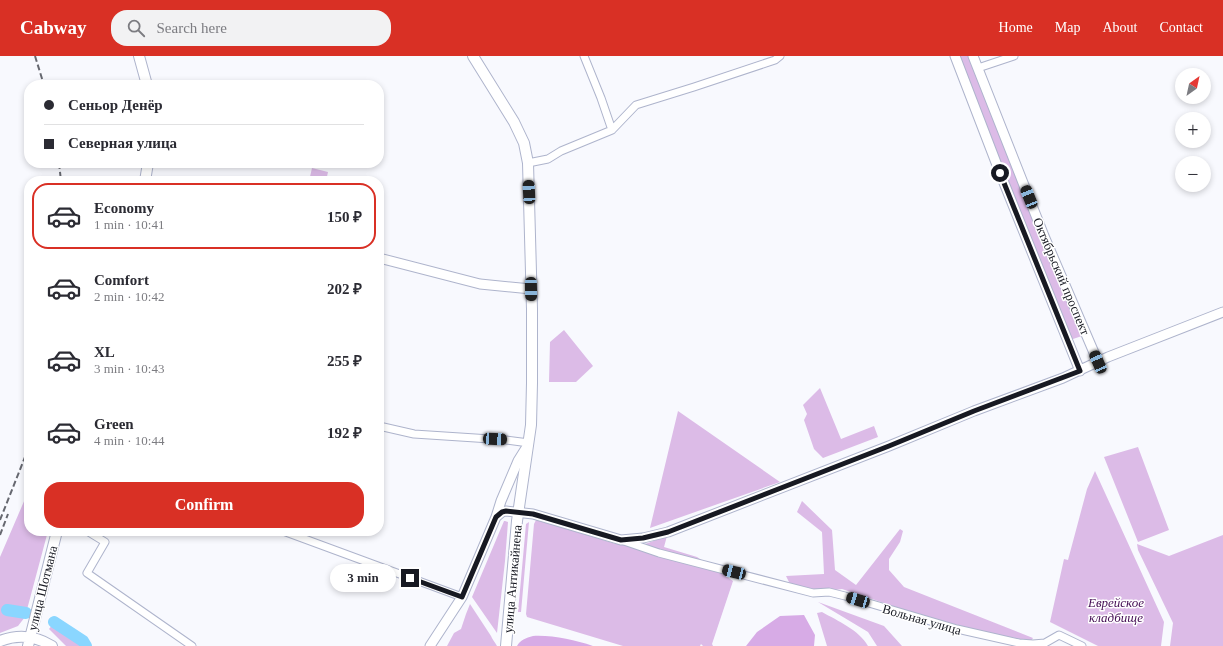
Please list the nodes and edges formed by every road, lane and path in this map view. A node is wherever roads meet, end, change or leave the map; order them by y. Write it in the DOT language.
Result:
graph roads {
  1 [pos="139,56"];
  2 [pos="473,56"];
  3 [pos="584,56"];
  4 [pos="780,56"];
  5 [pos="955,56"];
  6 [pos="973,56"];
  7 [pos="1014,56"];
  8 [pos="978,68"];
  9 [pos="146,80"];
  10 [pos="612,130"];
  11 [pos="528,163"];
  12 [pos="384,259"];
  13 [pos="531,289"];
  14 [pos="1223,312"];
  15 [pos="1098,362"];
  16 [pos="1080,371"];
  17 [pos="384,427"];
  18 [pos="529,443"];
  19 [pos="519,512"];
  20 [pos="496,517"];
  21 [pos="55,536"];
  22 [pos="96,536"];
  23 [pos="297,536"];
  24 [pos="621,540"];
  25 [pos="462,597"];
  26 [pos="0,641"];
  27 [pos="29,642"];
  28 [pos="52,646"];
  29 [pos="192,646"];
  30 [pos="430,646"];
  31 [pos="506,646"];
  32 [pos="1082,646"];
  1 -- 9 [label="main road"];
  2 -- 11 [label="main road, улица Антикайнена"];
  3 -- 10 [label="street"];
  4 -- 10 [label="street"];
  5 -- 16 [label="main road, Октябрьский проспект"];
  6 -- 8 [label="main road, Октябрьский проспект"];
  7 -- 8 [label="street"];
  8 -- 15 [label="main road, Октябрьский проспект"];
  10 -- 11 [label="street"];
  11 -- 13 [label="main road, улица Антикайнена"];
  12 -- 13 [label="main road"];
  13 -- 18 [label="main road, улица Антикайнена"];
  14 -- 15 [label="main road"];
  15 -- 16 [label="main road"];
  16 -- 24 [label="main road"];
  17 -- 18 [label="street"];
  18 -- 19 [label="main road, улица Антикайнена"];
  18 -- 20 [label="main road"];
  19 -- 20 [label="main road"];
  19 -- 24 [label="main road"];
  19 -- 31 [label="main road, улица Антикайнена"];
  20 -- 25 [label="main road"];
  21 -- 27 [label="main road, улица Шотмана"];
  22 -- 29 [label="street"];
  23 -- 25 [label="street"];
  24 -- 32 [label="street, Вольная улица"];
  25 -- 30 [label="main road"];
  26 -- 27 [label="main road"];
  27 -- 28 [label="main road"];
}
